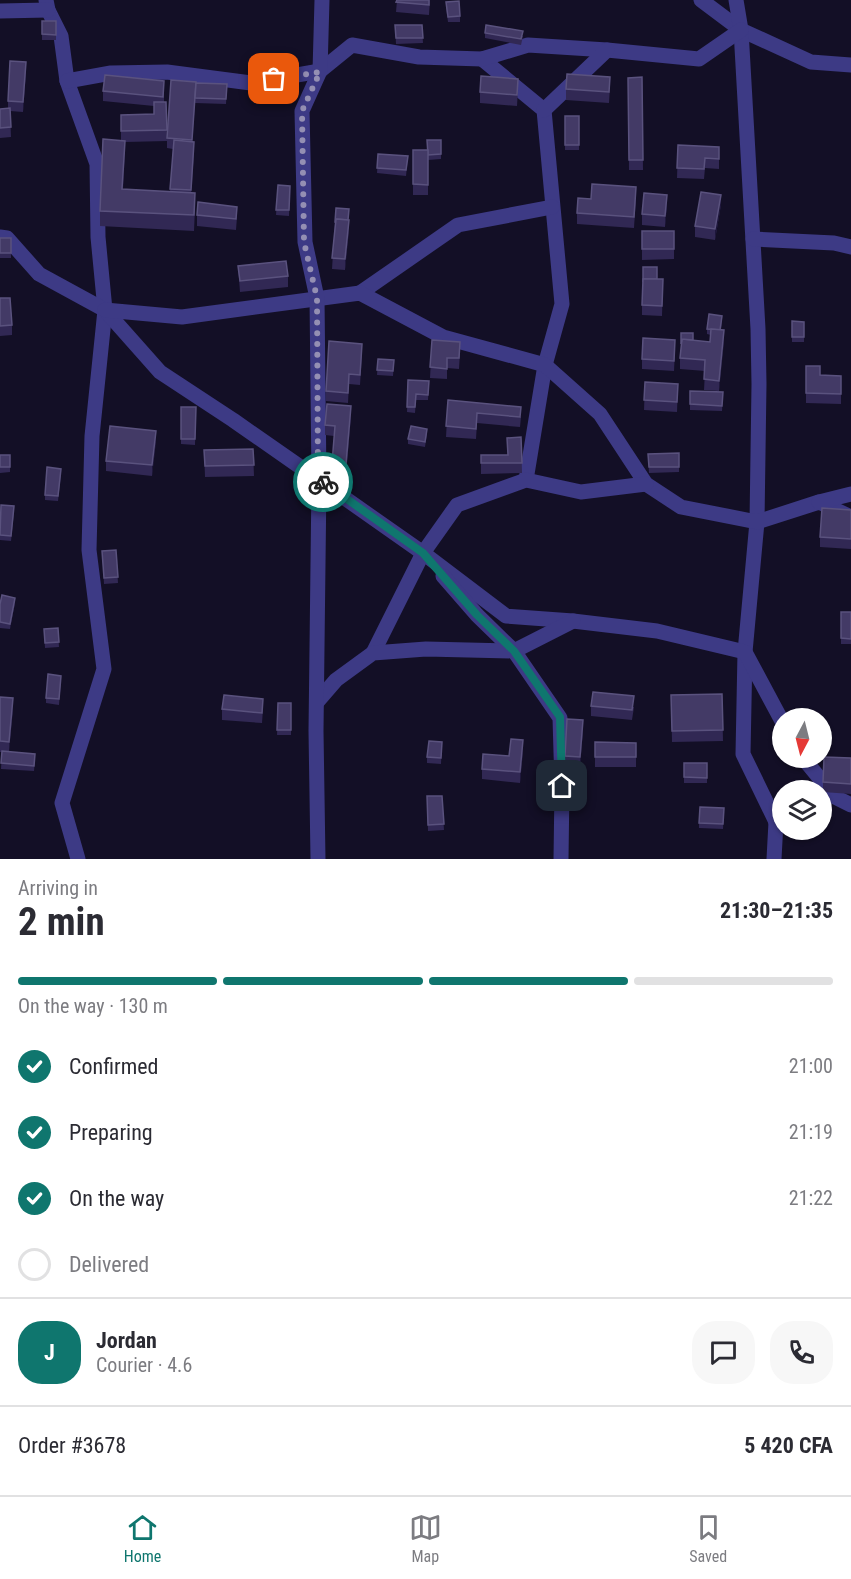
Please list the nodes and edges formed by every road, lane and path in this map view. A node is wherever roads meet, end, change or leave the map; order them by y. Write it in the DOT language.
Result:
graph roads {
  1 [pos="322,0"];
  2 [pos="700,0"];
  3 [pos="736,0"];
  4 [pos="47,5"];
  5 [pos="0,11"];
  6 [pos="741,30"];
  7 [pos="607,50"];
  8 [pos="482,59"];
  9 [pos="851,65"];
  10 [pos="320,72"];
  11 [pos="67,81"];
  12 [pos="544,110"];
  13 [pos="552,207"];
  14 [pos="0,237"];
  15 [pos="753,239"];
  16 [pos="851,247"];
  17 [pos="360,293"];
  18 [pos="317,298"];
  19 [pos="105,310"];
  20 [pos="545,365"];
  21 [pos="318,480"];
  22 [pos="526,480"];
  23 [pos="646,484"];
  24 [pos="851,494"];
  25 [pos="819,502"];
  26 [pos="851,517"];
  27 [pos="757,522"];
  28 [pos="423,553"];
  29 [pos="573,621"];
  30 [pos="514,651"];
  31 [pos="373,652"];
  32 [pos="745,652"];
  33 [pos="317,702"];
  34 [pos="775,708"];
  35 [pos="832,800"];
  36 [pos="772,805"];
  37 [pos="851,805"];
  38 [pos="777,840"];
  39 [pos="78,859"];
  40 [pos="318,859"];
  41 [pos="561,859"];
  42 [pos="774,859"];
  1 -- 10 [label="street"];
  2 -- 6 [label="street"];
  3 -- 6 [label="street"];
  4 -- 5 [label="street"];
  4 -- 11 [label="street"];
  6 -- 7 [label="street"];
  6 -- 9 [label="street"];
  6 -- 15 [label="street"];
  7 -- 8 [label="street"];
  7 -- 12 [label="street"];
  8 -- 10 [label="street"];
  8 -- 12 [label="street"];
  10 -- 11 [label="street"];
  10 -- 18 [label="street"];
  11 -- 19 [label="street"];
  12 -- 13 [label="street"];
  13 -- 17 [label="street"];
  13 -- 20 [label="street"];
  14 -- 19 [label="street"];
  15 -- 16 [label="street"];
  15 -- 27 [label="street"];
  17 -- 18 [label="street"];
  17 -- 20 [label="street"];
  18 -- 19 [label="street"];
  18 -- 21 [label="street"];
  19 -- 21 [label="street"];
  19 -- 39 [label="street"];
  20 -- 22 [label="street"];
  20 -- 23 [label="street"];
  21 -- 28 [label="street"];
  21 -- 33 [label="street"];
  22 -- 23 [label="street"];
  22 -- 28 [label="street"];
  23 -- 27 [label="street"];
  24 -- 25 [label="street"];
  25 -- 26 [label="street"];
  25 -- 27 [label="street"];
  27 -- 32 [label="street"];
  28 -- 29 [label="street"];
  28 -- 30 [label="street"];
  28 -- 31 [label="street"];
  29 -- 30 [label="street"];
  29 -- 32 [label="street"];
  30 -- 31 [label="street"];
  30 -- 41 [label="street"];
  31 -- 33 [label="street"];
  32 -- 34 [label="street"];
  32 -- 36 [label="street"];
  33 -- 40 [label="street"];
  35 -- 37 [label="street"];
  38 -- 42 [label="street"];
}
